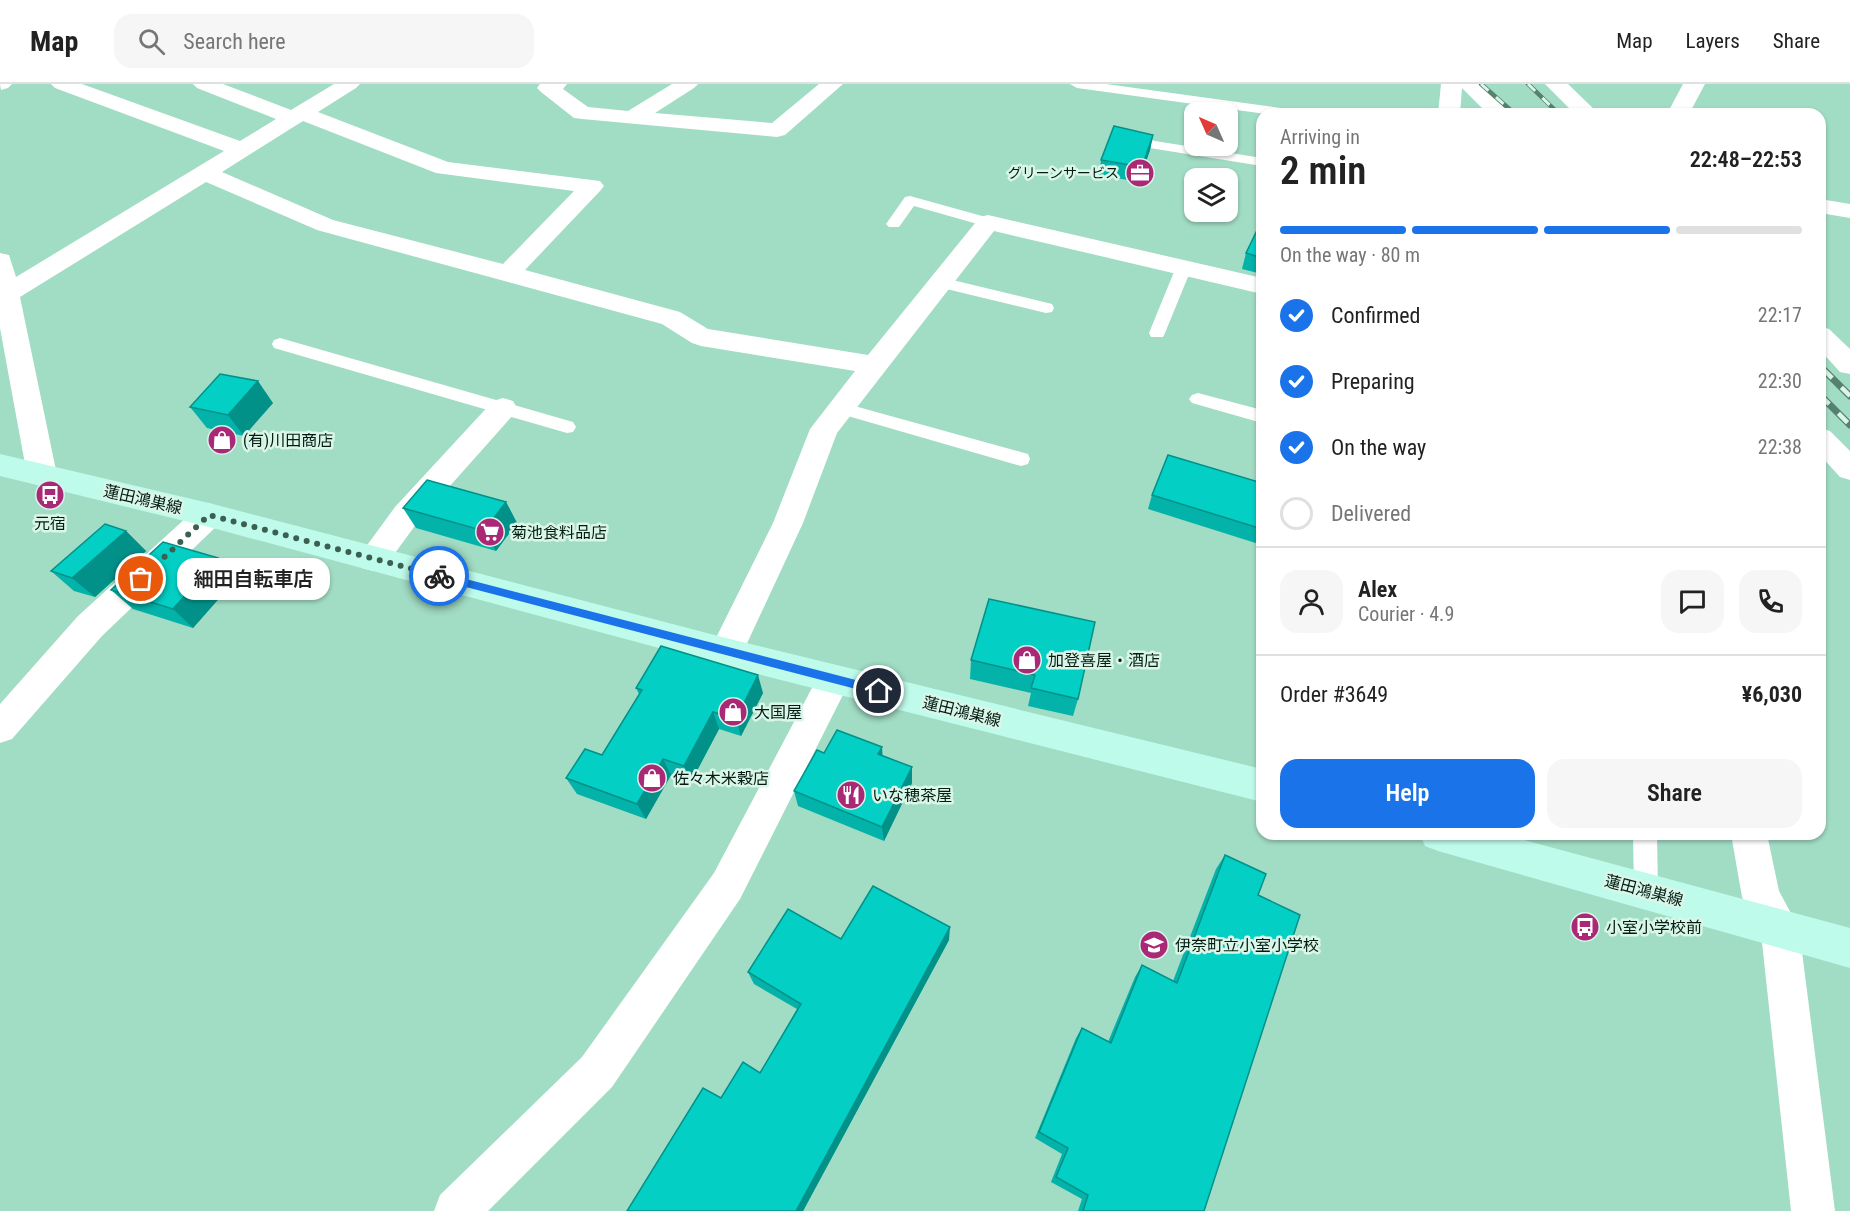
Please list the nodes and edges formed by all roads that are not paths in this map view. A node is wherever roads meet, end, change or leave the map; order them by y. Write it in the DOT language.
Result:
graph roads {
  1 [pos="62,84"];
  2 [pos="204,84"];
  3 [pos="349,84"];
  4 [pos="556,84"];
  5 [pos="687,84"];
  6 [pos="832,84"];
  7 [pos="1077,84"];
  8 [pos="1452,84"];
  9 [pos="1470,84"];
  10 [pos="1557,84"];
  11 [pos="1694,84"];
  12 [pos="1450,108"];
  13 [pos="1494,108"];
  14 [pos="1582,108"];
  15 [pos="1681,108"];
  16 [pos="1256,109"];
  17 [pos="297,115"];
  18 [pos="633,117"];
  19 [pos="1136,142"];
  20 [pos="240,149"];
  21 [pos="1256,161"];
  22 [pos="202,172"];
  23 [pos="1826,207"];
  24 [pos="1850,212"];
  25 [pos="988,222"];
  26 [pos="894,224"];
  27 [pos="0,261"];
  28 [pos="1184,267"];
  29 [pos="508,273"];
  30 [pos="940,282"];
  31 [pos="1256,285"];
  32 [pos="3,296"];
  33 [pos="1046,308"];
  34 [pos="1157,333"];
  35 [pos="1826,341"];
  36 [pos="280,344"];
  37 [pos="874,365"];
  38 [pos="1850,365"];
  39 [pos="1198,399"];
  40 [pos="503,408"];
  41 [pos="840,408"];
  42 [pos="1256,415"];
  43 [pos="567,427"];
  44 [pos="1826,427"];
  45 [pos="1850,433"];
  46 [pos="1826,444"];
  47 [pos="1021,459"];
  48 [pos="1,467"];
  49 [pos="1850,469"];
  50 [pos="42,475"];
  51 [pos="209,515"];
  52 [pos="374,559"];
  53 [pos="726,652"];
  54 [pos="834,679"];
  55 [pos="0,728"];
  56 [pos="1256,784"];
  57 [pos="1460,840"];
  58 [pos="1645,840"];
  59 [pos="1750,840"];
  60 [pos="1646,891"];
  61 [pos="1780,928"];
  62 [pos="1850,948"];
  63 [pos="456,1211"];
  64 [pos="1813,1211"];
  1 -- 20 [label="street"];
  2 -- 17 [label="street"];
  3 -- 17 [label="street"];
  4 -- 18 [label="street"];
  5 -- 18 [label="street"];
  6 -- 18 [label="street"];
  7 -- 16 [label="lane"];
  8 -- 12 [label="street"];
  9 -- 13 [label="street"];
  10 -- 14 [label="street"];
  11 -- 15 [label="street"];
  17 -- 20 [label="street"];
  17 -- 29 [label="street"];
  19 -- 21 [label="lane"];
  20 -- 22 [label="street"];
  22 -- 29 [label="street"];
  22 -- 32 [label="street"];
  23 -- 24 [label="street"];
  25 -- 26 [label="lane"];
  25 -- 28 [label="street"];
  25 -- 30 [label="street"];
  27 -- 32 [label="street"];
  28 -- 31 [label="street"];
  28 -- 34 [label="lane"];
  29 -- 37 [label="street"];
  30 -- 33 [label="lane"];
  30 -- 37 [label="street"];
  32 -- 50 [label="street"];
  35 -- 38 [label="street"];
  36 -- 40 [label="lane"];
  37 -- 41 [label="street"];
  39 -- 42 [label="lane"];
  40 -- 43 [label="lane"];
  40 -- 52 [label="street"];
  41 -- 47 [label="lane"];
  41 -- 53 [label="street"];
  44 -- 45 [label="street"];
  46 -- 49 [label="street"];
  48 -- 50 [label="main road, 蓮田鴻巣線"];
  50 -- 51 [label="main road, 蓮田鴻巣線"];
  51 -- 52 [label="main road, 蓮田鴻巣線"];
  51 -- 55 [label="street"];
  52 -- 53 [label="main road, 蓮田鴻巣線"];
  53 -- 54 [label="main road, 蓮田鴻巣線"];
  54 -- 56 [label="main road, 蓮田鴻巣線"];
  54 -- 63 [label="street"];
  57 -- 60 [label="main road, 蓮田鴻巣線"];
  58 -- 60 [label="lane"];
  59 -- 61 [label="street"];
  60 -- 61 [label="main road, 蓮田鴻巣線"];
  61 -- 62 [label="main road, 蓮田鴻巣線"];
  61 -- 64 [label="street"];
}
